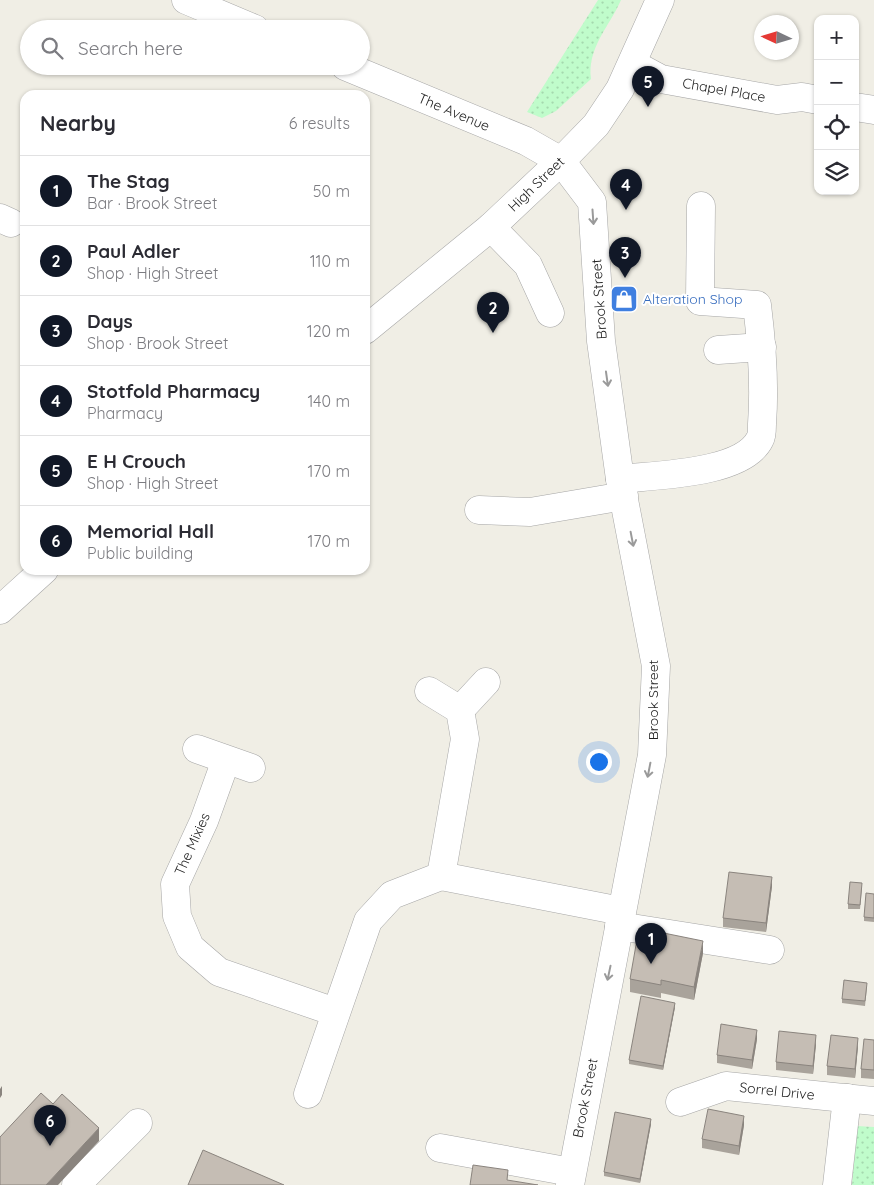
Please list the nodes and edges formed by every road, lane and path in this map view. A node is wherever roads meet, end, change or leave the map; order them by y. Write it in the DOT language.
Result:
graph roads {
  1 [pos="186,0"];
  2 [pos="660,0"];
  3 [pos="234,20"];
  4 [pos="633,64"];
  5 [pos="367,75"];
  6 [pos="814,99"];
  7 [pos="859,107"];
  8 [pos="874,110"];
  9 [pos="561,161"];
  10 [pos="701,206"];
  11 [pos="491,227"];
  12 [pos="550,313"];
  13 [pos="370,326"];
  14 [pos="762,347"];
  15 [pos="718,350"];
  16 [pos="622,488"];
  17 [pos="479,510"];
  18 [pos="38,575"];
  19 [pos="0,610"];
  20 [pos="486,682"];
  21 [pos="429,691"];
  22 [pos="460,710"];
  23 [pos="197,749"];
  24 [pos="226,760"];
  25 [pos="251,768"];
  26 [pos="441,876"];
  27 [pos="620,919"];
  28 [pos="770,950"];
  29 [pos="335,1012"];
  30 [pos="308,1094"];
  31 [pos="847,1098"];
  32 [pos="874,1101"];
  33 [pos="680,1102"];
  34 [pos="138,1123"];
  35 [pos="440,1148"];
  36 [pos="570,1178"];
  37 [pos="76,1185"];
  38 [pos="837,1185"];
  1 -- 3 [label="street"];
  2 -- 4 [label="street, High Street"];
  4 -- 6 [label="street, Chapel Place"];
  4 -- 9 [label="street, High Street"];
  5 -- 9 [label="street, The Avenue"];
  7 -- 8 [label="street"];
  9 -- 11 [label="street, High Street"];
  9 -- 16 [label="street, Brook Street, one-way"];
  10 -- 14 [label="street"];
  11 -- 12 [label="street"];
  11 -- 13 [label="street, High Street"];
  14 -- 15 [label="street"];
  14 -- 16 [label="street"];
  16 -- 17 [label="street"];
  16 -- 27 [label="street, Brook Street, one-way"];
  18 -- 19 [label="street"];
  20 -- 22 [label="street"];
  21 -- 22 [label="street"];
  22 -- 26 [label="street"];
  23 -- 24 [label="street"];
  24 -- 25 [label="street"];
  24 -- 29 [label="street, The Mixies"];
  26 -- 27 [label="street"];
  26 -- 29 [label="street"];
  27 -- 28 [label="street"];
  27 -- 36 [label="street, Brook Street, one-way"];
  29 -- 30 [label="street"];
  31 -- 32 [label="street, Sorrel Drive"];
  31 -- 33 [label="street, Sorrel Drive"];
  31 -- 38 [label="street"];
  34 -- 37 [label="street"];
  35 -- 36 [label="street"];
}
